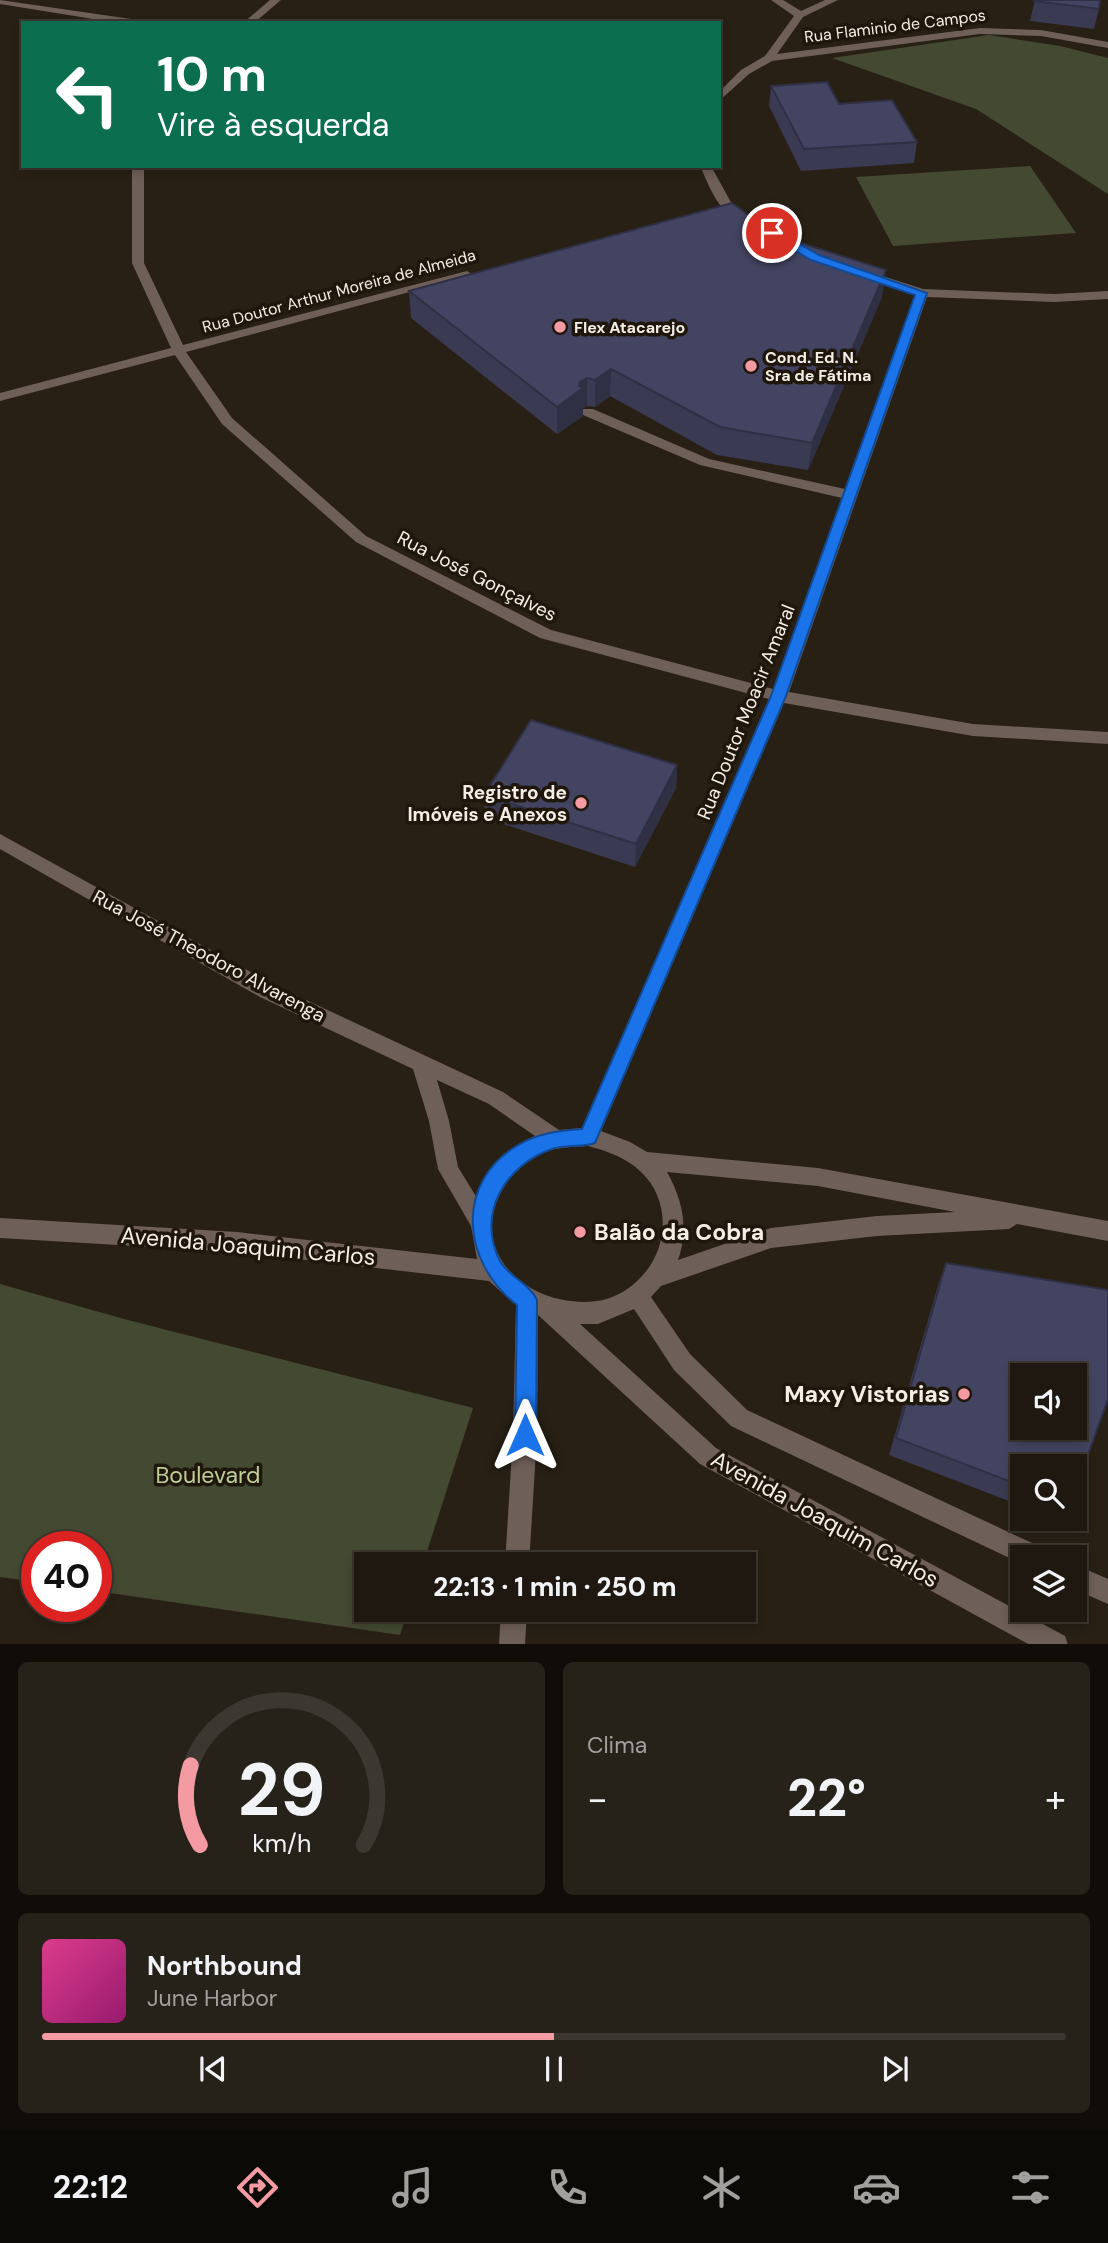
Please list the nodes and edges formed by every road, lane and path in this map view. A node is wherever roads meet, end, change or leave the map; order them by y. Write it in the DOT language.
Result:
graph roads {
  1 [pos="276,0"];
  2 [pos="776,0"];
  3 [pos="833,0"];
  4 [pos="0,1"];
  5 [pos="800,15"];
  6 [pos="125,21"];
  7 [pos="250,21"];
  8 [pos="1108,45"];
  9 [pos="769,58"];
  10 [pos="721,96"];
  11 [pos="138,168"];
  12 [pos="706,168"];
  13 [pos="750,220"];
  14 [pos="850,270"];
  15 [pos="477,273"];
  16 [pos="922,293"];
  17 [pos="1108,295"];
  18 [pos="179,351"];
  19 [pos="0,397"];
  20 [pos="588,412"];
  21 [pos="850,495"];
  22 [pos="779,696"];
  23 [pos="1108,738"];
  24 [pos="0,842"];
  25 [pos="422,1064"];
  26 [pos="588,1137"];
  27 [pos="555,1139"];
  28 [pos="644,1161"];
  29 [pos="1038,1218"];
  30 [pos="481,1223"];
  31 [pos="0,1228"];
  32 [pos="1108,1231"];
  33 [pos="495,1271"];
  34 [pos="659,1276"];
  35 [pos="638,1296"];
  36 [pos="527,1300"];
  37 [pos="550,1311"];
  38 [pos="1010,1546"];
  39 [pos="518,1552"];
  40 [pos="1087,1582"];
  41 [pos="1108,1592"];
  42 [pos="513,1622"];
  43 [pos="512,1644"];
  44 [pos="1056,1644"];
  1 -- 7 [label="street"];
  2 -- 5 [label="street"];
  3 -- 5 [label="street, Rua Flaminio de Campos"];
  4 -- 6 [label="street"];
  5 -- 9 [label="street, Rua Flaminio de Campos"];
  8 -- 9 [label="street, Rua Flaminio de Campos"];
  9 -- 10 [label="street, Rua Flaminio de Campos"];
  11 -- 18 [label="street, Rua José Gonçalves"];
  12 -- 13 [label="street"];
  14 -- 16 [label="street"];
  15 -- 18 [label="street, Rua Doutor Arthur Moreira de Almeida"];
  16 -- 17 [label="street"];
  16 -- 21 [label="street, Rua Doutor Moacir Amaral"];
  18 -- 19 [label="street, Rua Doutor Arthur Moreira de Almeida"];
  18 -- 22 [label="street, Rua José Gonçalves"];
  20 -- 21 [label="street"];
  21 -- 22 [label="street, Rua Doutor Moacir Amaral"];
  22 -- 23 [label="street, Rua José Gonçalves"];
  22 -- 26 [label="street, Rua Doutor Moacir Amaral"];
  24 -- 25 [label="street, Rua José Theodoro Alvarenga"];
  25 -- 27 [label="street, Rua José Theodoro Alvarenga"];
  25 -- 30 [label="street"];
  26 -- 27 [label="street"];
  26 -- 28 [label="street"];
  27 -- 30 [label="street"];
  28 -- 29 [label="street"];
  28 -- 34 [label="street"];
  29 -- 32 [label="street"];
  29 -- 34 [label="street"];
  30 -- 33 [label="street"];
  31 -- 33 [label="street, Avenida Joaquim Carlos"];
  33 -- 36 [label="street"];
  34 -- 35 [label="street"];
  35 -- 37 [label="street"];
  35 -- 38 [label="street"];
  36 -- 37 [label="street"];
  36 -- 39 [label="street"];
  37 -- 44 [label="street, Avenida Joaquim Carlos"];
  40 -- 41 [label="street"];
  42 -- 43 [label="street"];
}
